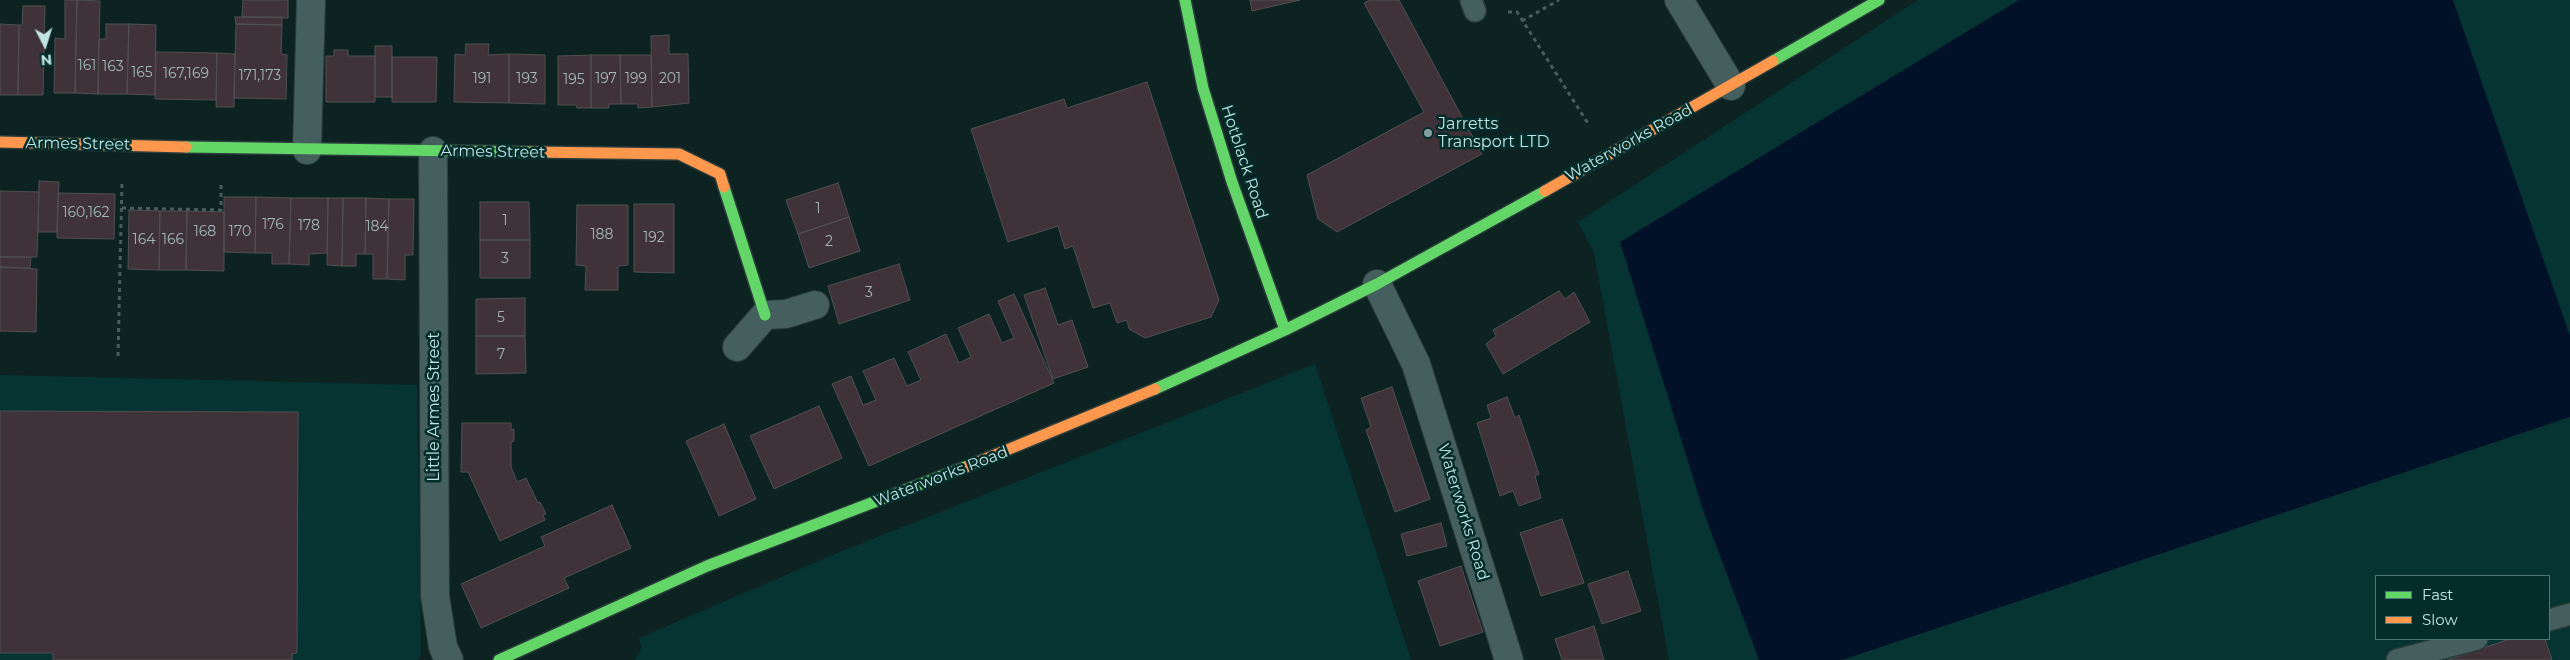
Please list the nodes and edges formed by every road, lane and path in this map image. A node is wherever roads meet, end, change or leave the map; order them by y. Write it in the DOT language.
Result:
graph roads {
  1 [pos="311,0"];
  2 [pos="1185,0"];
  3 [pos="1559,0"];
  4 [pos="1679,0"];
  5 [pos="1879,0"];
  6 [pos="1473,6"];
  7 [pos="1522,21"];
  8 [pos="1731,86"];
  9 [pos="0,142"];
  10 [pos="123,145"];
  11 [pos="222,148"];
  12 [pos="307,150"];
  13 [pos="433,151"];
  14 [pos="1609,155"];
  15 [pos="122,208"];
  16 [pos="1377,284"];
  17 [pos="815,305"];
  18 [pos="765,315"];
  19 [pos="1285,330"];
  20 [pos="737,347"];
  21 [pos="118,356"];
  22 [pos="2570,614"];
  23 [pos="2550,620"];
  24 [pos="2473,640"];
  25 [pos="449,660"];
  26 [pos="499,660"];
  27 [pos="1509,660"];
  28 [pos="2397,660"];
  1 -- 12 [label="street"];
  2 -- 19 [label="street, Hotblack Road"];
  3 -- 7 [label="path"];
  4 -- 8 [label="street"];
  5 -- 8 [label="street, Waterworks Road"];
  6 -- 7 [label="path"];
  7 -- 14 [label="path"];
  8 -- 14 [label="street, Waterworks Road"];
  9 -- 10 [label="street, Armes Street"];
  10 -- 11 [label="street, Armes Street"];
  10 -- 15 [label="path"];
  11 -- 12 [label="street, Armes Street"];
  11 -- 15 [label="path"];
  12 -- 13 [label="street, Armes Street"];
  13 -- 18 [label="street, Armes Street"];
  13 -- 25 [label="street, Little Armes Street"];
  14 -- 16 [label="street, Waterworks Road"];
  15 -- 21 [label="path"];
  16 -- 19 [label="street, Waterworks Road"];
  16 -- 27 [label="street, Waterworks Road"];
  17 -- 18 [label="street"];
  18 -- 20 [label="street"];
  19 -- 26 [label="street, Waterworks Road"];
  22 -- 23 [label="lane"];
  24 -- 28 [label="lane"];
}
